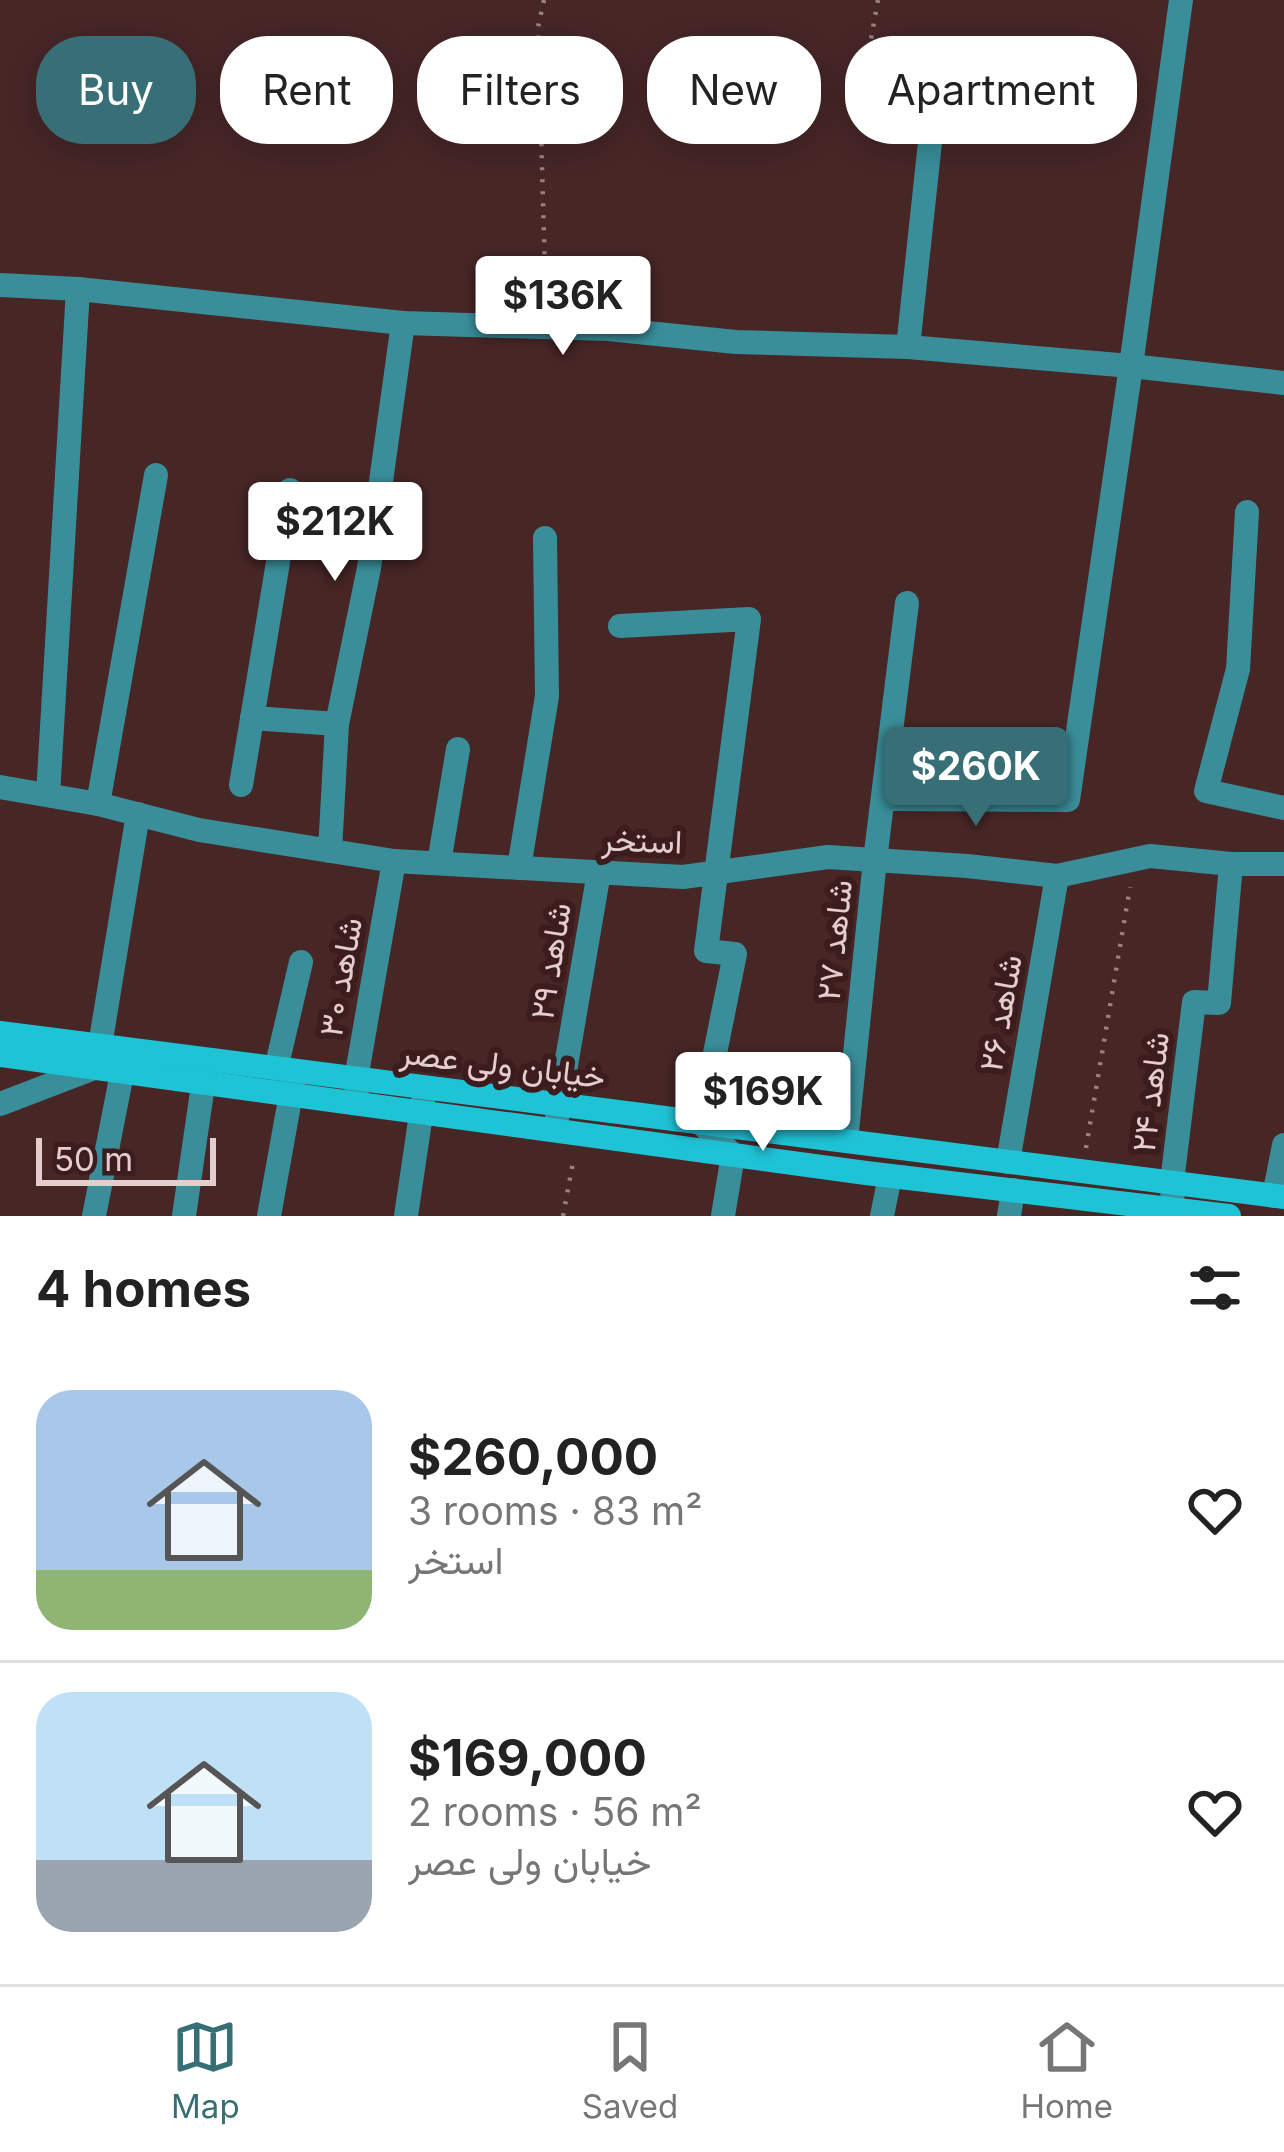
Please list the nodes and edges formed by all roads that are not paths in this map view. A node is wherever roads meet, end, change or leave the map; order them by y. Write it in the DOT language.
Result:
graph roads {
  1 [pos="1180,0"];
  2 [pos="930,144"];
  3 [pos="0,285"];
  4 [pos="78,289"];
  5 [pos="403,323"];
  6 [pos="908,347"];
  7 [pos="1131,366"];
  8 [pos="1284,383"];
  9 [pos="156,475"];
  10 [pos="290,490"];
  11 [pos="1247,512"];
  12 [pos="545,538"];
  13 [pos="907,603"];
  14 [pos="620,626"];
  15 [pos="252,718"];
  16 [pos="337,724"];
  17 [pos="458,749"];
  18 [pos="241,785"];
  19 [pos="0,787"];
  20 [pos="48,795"];
  21 [pos="884,799"];
  22 [pos="98,804"];
  23 [pos="1284,808"];
  24 [pos="138,814"];
  25 [pos="330,851"];
  26 [pos="875,860"];
  27 [pos="394,861"];
  28 [pos="439,863"];
  29 [pos="1231,863"];
  30 [pos="1284,864"];
  31 [pos="520,868"];
  32 [pos="599,872"];
  33 [pos="715,872"];
  34 [pos="1058,876"];
  35 [pos="302,962"];
  36 [pos="0,1033"];
  37 [pos="0,1055"];
  38 [pos="97,1057"];
  39 [pos="124,1061"];
  40 [pos="205,1072"];
  41 [pos="288,1079"];
  42 [pos="356,1079"];
  43 [pos="424,1087"];
  44 [pos="0,1104"];
  45 [pos="358,1105"];
  46 [pos="560,1105"];
  47 [pos="422,1114"];
  48 [pos="701,1123"];
  49 [pos="566,1133"];
  50 [pos="846,1141"];
  51 [pos="1284,1145"];
  52 [pos="733,1155"];
  53 [pos="1008,1162"];
  54 [pos="890,1176"];
  55 [pos="1172,1182"];
  56 [pos="1279,1196"];
  57 [pos="1011,1203"];
  58 [pos="1174,1213"];
  59 [pos="94,1216"];
  60 [pos="184,1216"];
  61 [pos="269,1216"];
  62 [pos="406,1216"];
  63 [pos="723,1216"];
  64 [pos="883,1216"];
  65 [pos="1229,1216"];
  1 -- 7 [label="street"];
  2 -- 6 [label="street"];
  3 -- 4 [label="street"];
  4 -- 5 [label="street"];
  4 -- 20 [label="street"];
  5 -- 6 [label="street"];
  5 -- 16 [label="street"];
  6 -- 7 [label="street"];
  7 -- 8 [label="street"];
  7 -- 21 [label="street"];
  9 -- 22 [label="street"];
  10 -- 15 [label="street"];
  11 -- 23 [label="street"];
  12 -- 31 [label="street"];
  13 -- 21 [label="street, شاهد ۲۷"];
  14 -- 33 [label="street"];
  15 -- 16 [label="street"];
  15 -- 18 [label="street"];
  16 -- 25 [label="street"];
  17 -- 28 [label="street"];
  19 -- 20 [label="street, استخر"];
  20 -- 22 [label="street, استخر"];
  21 -- 26 [label="street, شاهد ۲۷"];
  22 -- 24 [label="street, استخر"];
  24 -- 25 [label="street, استخر"];
  24 -- 38 [label="street"];
  25 -- 27 [label="street, استخر"];
  26 -- 33 [label="street, استخر"];
  26 -- 34 [label="street, استخر"];
  26 -- 50 [label="street, شاهد ۲۷"];
  27 -- 28 [label="street, استخر"];
  27 -- 42 [label="street, شاهد ۳۰"];
  28 -- 31 [label="street, استخر"];
  29 -- 30 [label="street, استخر"];
  29 -- 34 [label="street, استخر"];
  29 -- 55 [label="street, شاهد ۲۴"];
  31 -- 32 [label="street, استخر"];
  32 -- 33 [label="street, استخر"];
  32 -- 46 [label="street, شاهد ۲۹"];
  33 -- 48 [label="street"];
  34 -- 53 [label="street, شاهد ۲۶"];
  35 -- 41 [label="street"];
  36 -- 38 [label="main road, خیابان ولی عصر"];
  37 -- 38 [label="main road, خیابان ولی عصر"];
  38 -- 39 [label="main road, خیابان ولی عصر"];
  38 -- 44 [label="street"];
  39 -- 40 [label="main road, خیابان ولی عصر"];
  39 -- 59 [label="street"];
  40 -- 41 [label="main road, خیابان ولی عصر"];
  40 -- 60 [label="street"];
  41 -- 42 [label="main road, خیابان ولی عصر"];
  41 -- 45 [label="main road, خیابان ولی عصر"];
  41 -- 61 [label="street"];
  42 -- 43 [label="main road, خیابان ولی عصر"];
  42 -- 45 [label="street, شاهد ۳۰"];
  43 -- 46 [label="main road, خیابان ولی عصر"];
  43 -- 47 [label="street"];
  45 -- 47 [label="main road, خیابان ولی عصر"];
  46 -- 48 [label="main road, خیابان ولی عصر"];
  46 -- 49 [label="street, شاهد ۲۹"];
  47 -- 49 [label="main road, خیابان ولی عصر"];
  47 -- 62 [label="street"];
  48 -- 50 [label="main road, خیابان ولی عصر"];
  48 -- 52 [label="street"];
  49 -- 52 [label="main road, خیابان ولی عصر"];
  50 -- 53 [label="main road, خیابان ولی عصر"];
  51 -- 56 [label="street"];
  52 -- 54 [label="main road, خیابان ولی عصر"];
  52 -- 63 [label="street"];
  53 -- 55 [label="main road, خیابان ولی عصر"];
  54 -- 57 [label="main road, خیابان ولی عصر"];
  54 -- 64 [label="street"];
  55 -- 56 [label="main road, خیابان ولی عصر"];
  55 -- 58 [label="street, شاهد ۲۴"];
  57 -- 58 [label="main road, خیابان ولی عصر"];
  58 -- 65 [label="main road, خیابان ولی عصر"];
}
